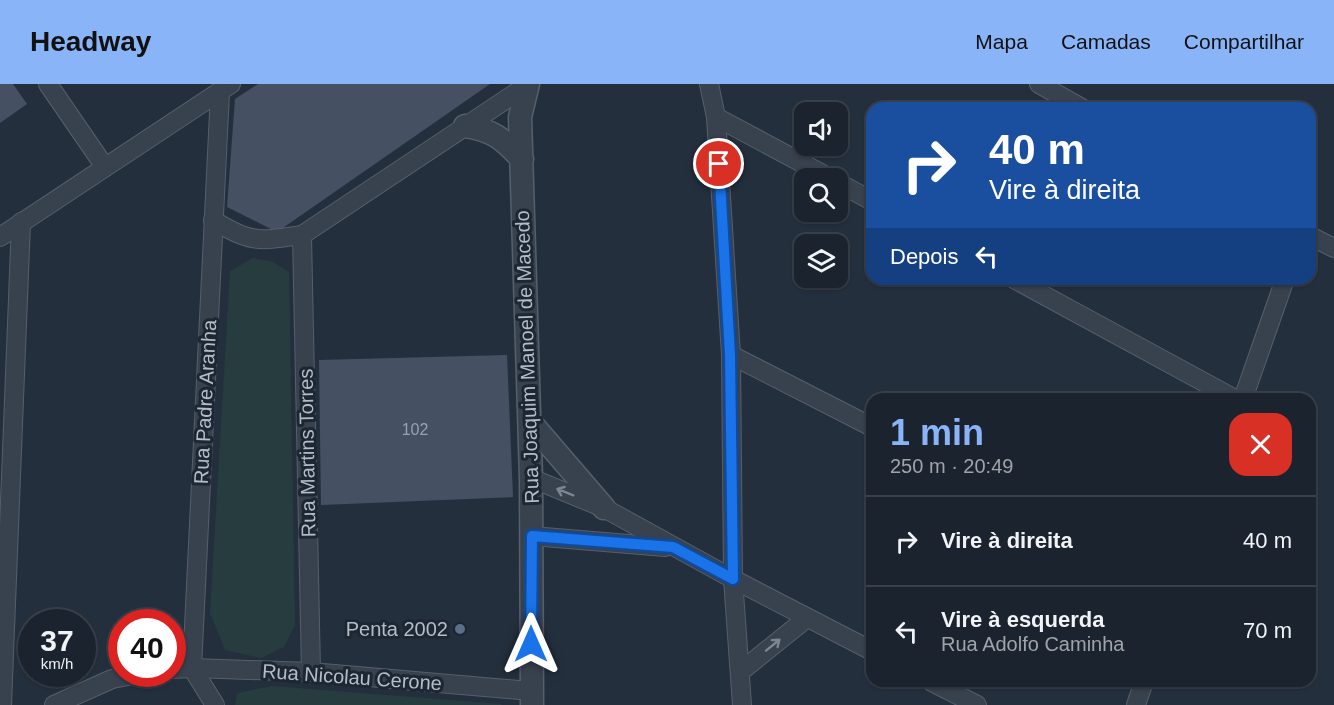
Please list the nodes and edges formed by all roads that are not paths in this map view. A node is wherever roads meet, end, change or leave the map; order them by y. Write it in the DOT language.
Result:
graph roads {
  1 [pos="48,84"];
  2 [pos="709,84"];
  3 [pos="1039,84"];
  4 [pos="522,86"];
  5 [pos="225,88"];
  6 [pos="1071,102"];
  7 [pos="716,117"];
  8 [pos="465,126"];
  9 [pos="522,159"];
  10 [pos="105,167"];
  11 [pos="811,168"];
  12 [pos="848,189"];
  13 [pos="866,198"];
  14 [pos="213,220"];
  15 [pos="21,222"];
  16 [pos="302,234"];
  17 [pos="0,237"];
  18 [pos="1316,239"];
  19 [pos="1334,248"];
  20 [pos="1025,285"];
  21 [pos="1283,285"];
  22 [pos="730,355"];
  23 [pos="1223,393"];
  24 [pos="1245,393"];
  25 [pos="530,422"];
  26 [pos="866,424"];
  27 [pos="531,478"];
  28 [pos="604,508"];
  29 [pos="532,536"];
  30 [pos="673,547"];
  31 [pos="733,579"];
  32 [pos="807,618"];
  33 [pos="866,648"];
  34 [pos="186,668"];
  35 [pos="192,668"];
  36 [pos="311,672"];
  37 [pos="740,672"];
  38 [pos="108,681"];
  39 [pos="942,687"];
  40 [pos="1142,687"];
  41 [pos="532,698"];
  42 [pos="2,705"];
  43 [pos="54,705"];
  44 [pos="215,705"];
  45 [pos="742,705"];
  46 [pos="977,705"];
  47 [pos="1136,705"];
  1 -- 10 [label="street"];
  2 -- 7 [label="street"];
  3 -- 6 [label="street"];
  4 -- 8 [label="street"];
  4 -- 9 [label="street, Rua Joaquim Manoel de Macedo"];
  5 -- 10 [label="street"];
  5 -- 14 [label="street, Rua Padre Aranha"];
  7 -- 11 [label="street"];
  7 -- 22 [label="street"];
  8 -- 9 [label="street"];
  8 -- 16 [label="street"];
  9 -- 25 [label="street, Rua Joaquim Manoel de Macedo"];
  10 -- 15 [label="street"];
  12 -- 13 [label="street"];
  14 -- 16 [label="street"];
  14 -- 35 [label="street, Rua Padre Aranha"];
  15 -- 17 [label="street"];
  15 -- 42 [label="street"];
  16 -- 36 [label="street, Rua Martins Torres"];
  18 -- 19 [label="street"];
  20 -- 23 [label="street"];
  21 -- 24 [label="street"];
  22 -- 26 [label="street"];
  22 -- 31 [label="street"];
  25 -- 27 [label="street, Rua Joaquim Manoel de Macedo"];
  25 -- 28 [label="street"];
  28 -- 27 [label="street, one-way"];
  27 -- 29 [label="street, Rua Joaquim Manoel de Macedo"];
  28 -- 30 [label="street"];
  29 -- 30 [label="street"];
  29 -- 41 [label="street, Rua Joaquim Manoel de Macedo"];
  30 -- 31 [label="street"];
  31 -- 32 [label="street"];
  31 -- 37 [label="street"];
  32 -- 33 [label="street"];
  37 -- 32 [label="street, one-way"];
  34 -- 35 [label="street, Rua Nicolau Cerone"];
  35 -- 36 [label="street, Rua Nicolau Cerone"];
  35 -- 44 [label="street"];
  36 -- 41 [label="street, Rua Nicolau Cerone"];
  37 -- 45 [label="street"];
  38 -- 43 [label="street"];
  39 -- 46 [label="street"];
  40 -- 47 [label="street"];
}
